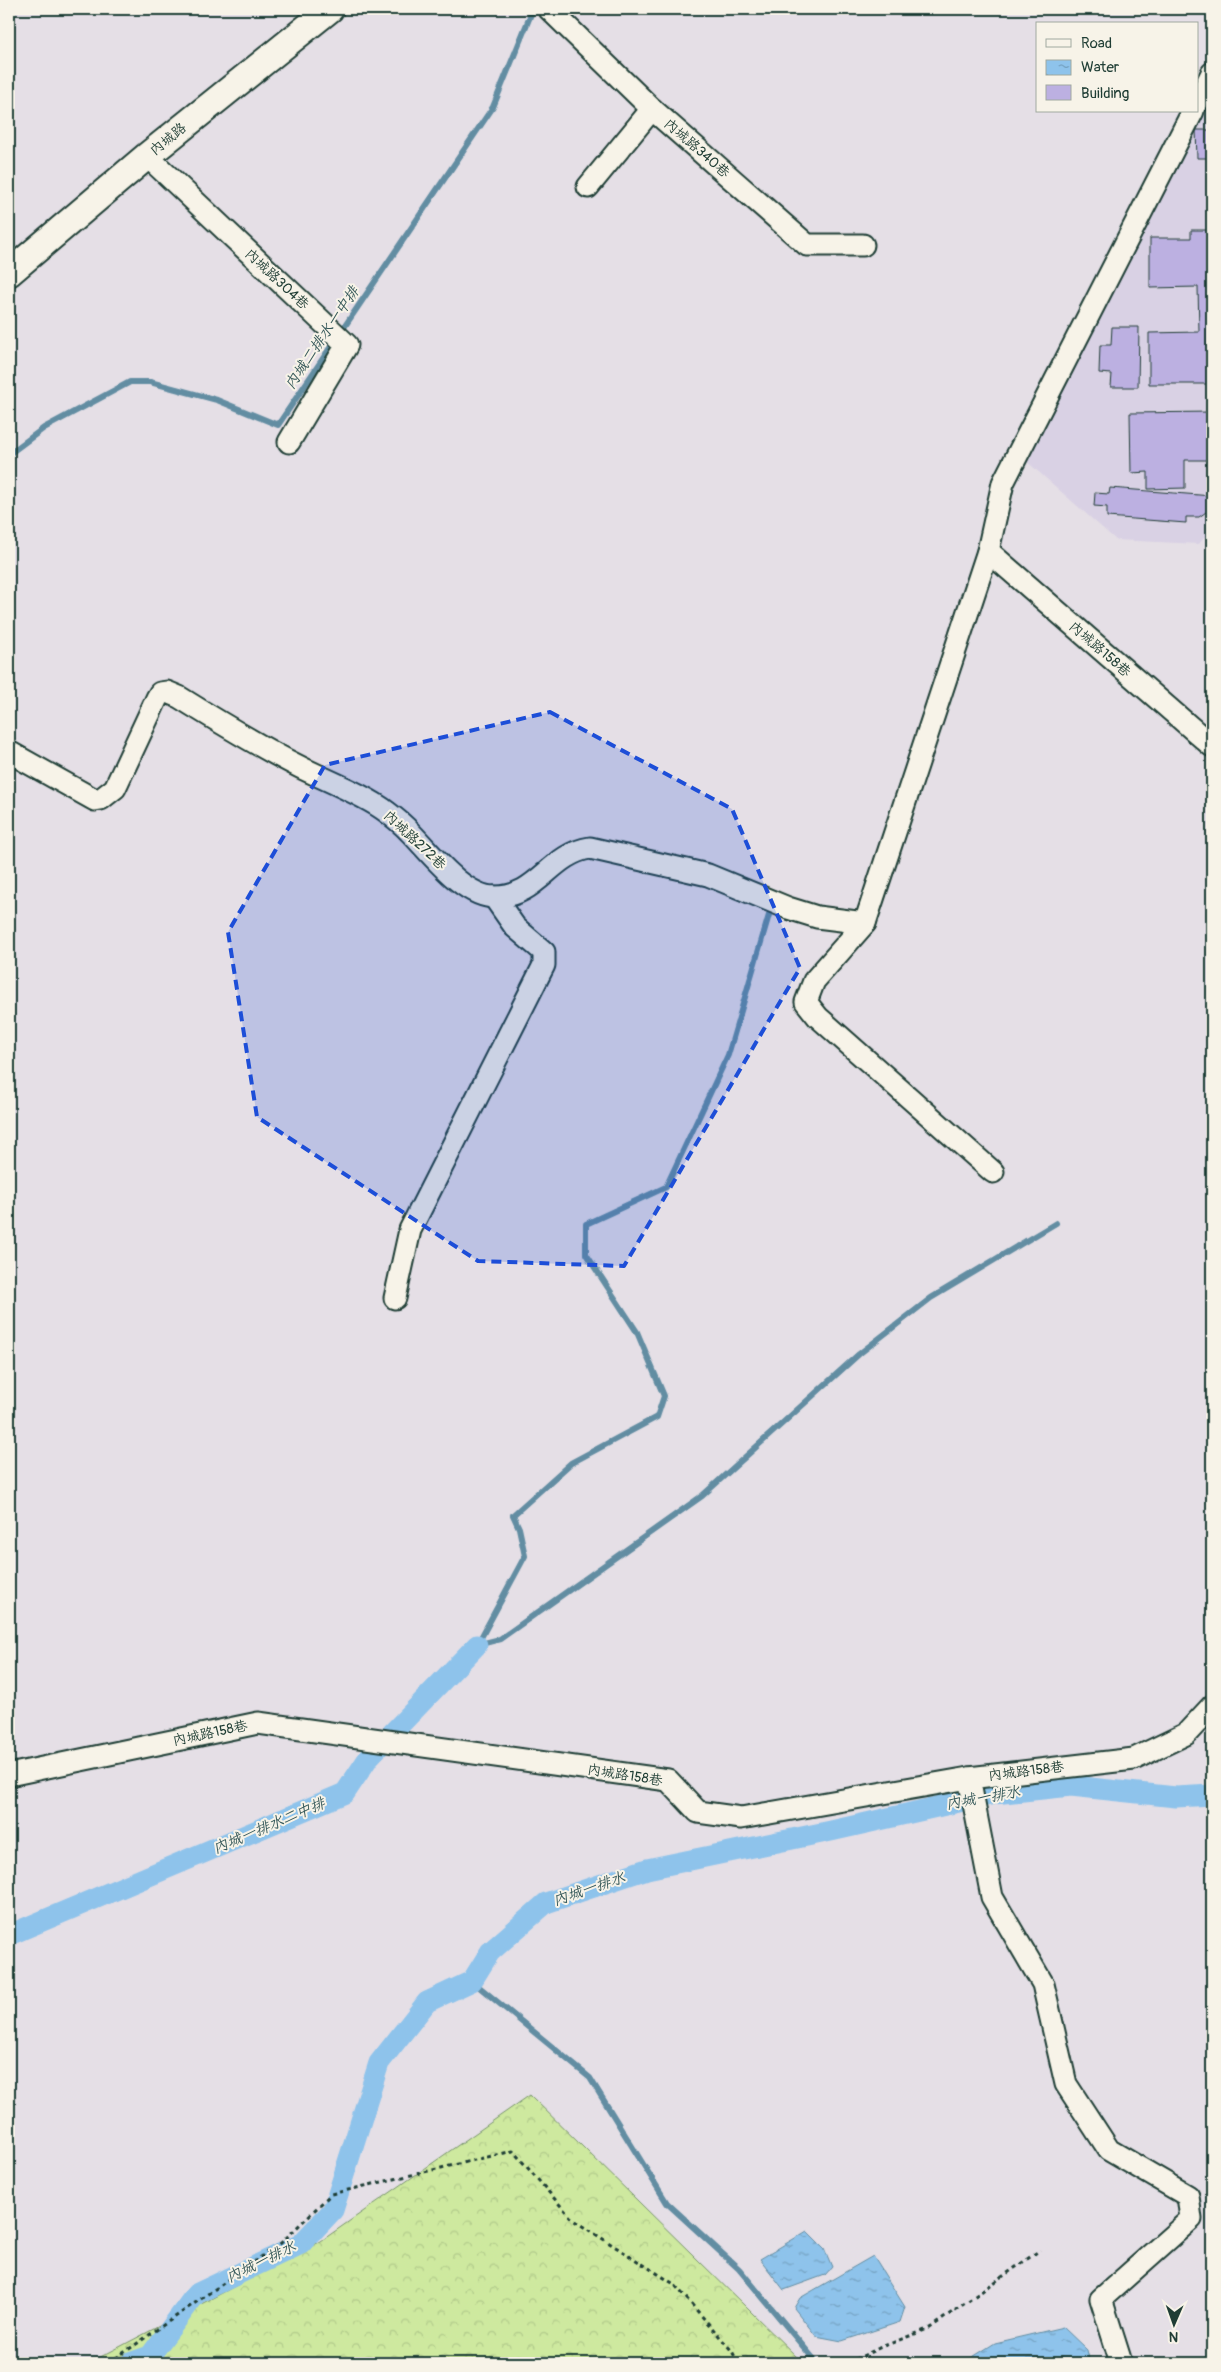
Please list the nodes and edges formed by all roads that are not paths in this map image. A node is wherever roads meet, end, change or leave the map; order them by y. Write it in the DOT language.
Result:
graph roads {
  1 [pos="330,9"];
  2 [pos="549,9"];
  3 [pos="1212,73"];
  4 [pos="1198,101"];
  5 [pos="652,109"];
  6 [pos="1192,112"];
  7 [pos="147,156"];
  8 [pos="588,187"];
  9 [pos="863,245"];
  10 [pos="9,272"];
  11 [pos="289,442"];
  12 [pos="988,551"];
  13 [pos="1212,746"];
  14 [pos="9,752"];
  15 [pos="494,897"];
  16 [pos="865,923"];
  17 [pos="993,1172"];
  18 [pos="395,1298"];
  19 [pos="1212,1706"];
  20 [pos="9,1775"];
  21 [pos="970,1783"];
  22 [pos="1120,2359"];
  1 -- 7 [label="street, 內城路"];
  2 -- 5 [label="street, 內城路340巷"];
  3 -- 4 [label="street"];
  5 -- 8 [label="street"];
  5 -- 9 [label="street, 內城路340巷"];
  6 -- 12 [label="street"];
  7 -- 10 [label="street, 內城路"];
  7 -- 11 [label="street, 內城路304巷"];
  12 -- 13 [label="street, 內城路158巷"];
  12 -- 16 [label="street"];
  14 -- 15 [label="street, 內城路272巷"];
  15 -- 16 [label="street, 內城路272巷"];
  15 -- 18 [label="street"];
  16 -- 17 [label="street"];
  19 -- 21 [label="street, 內城路158巷"];
  20 -- 21 [label="street, 內城路158巷"];
  21 -- 22 [label="street"];
}
